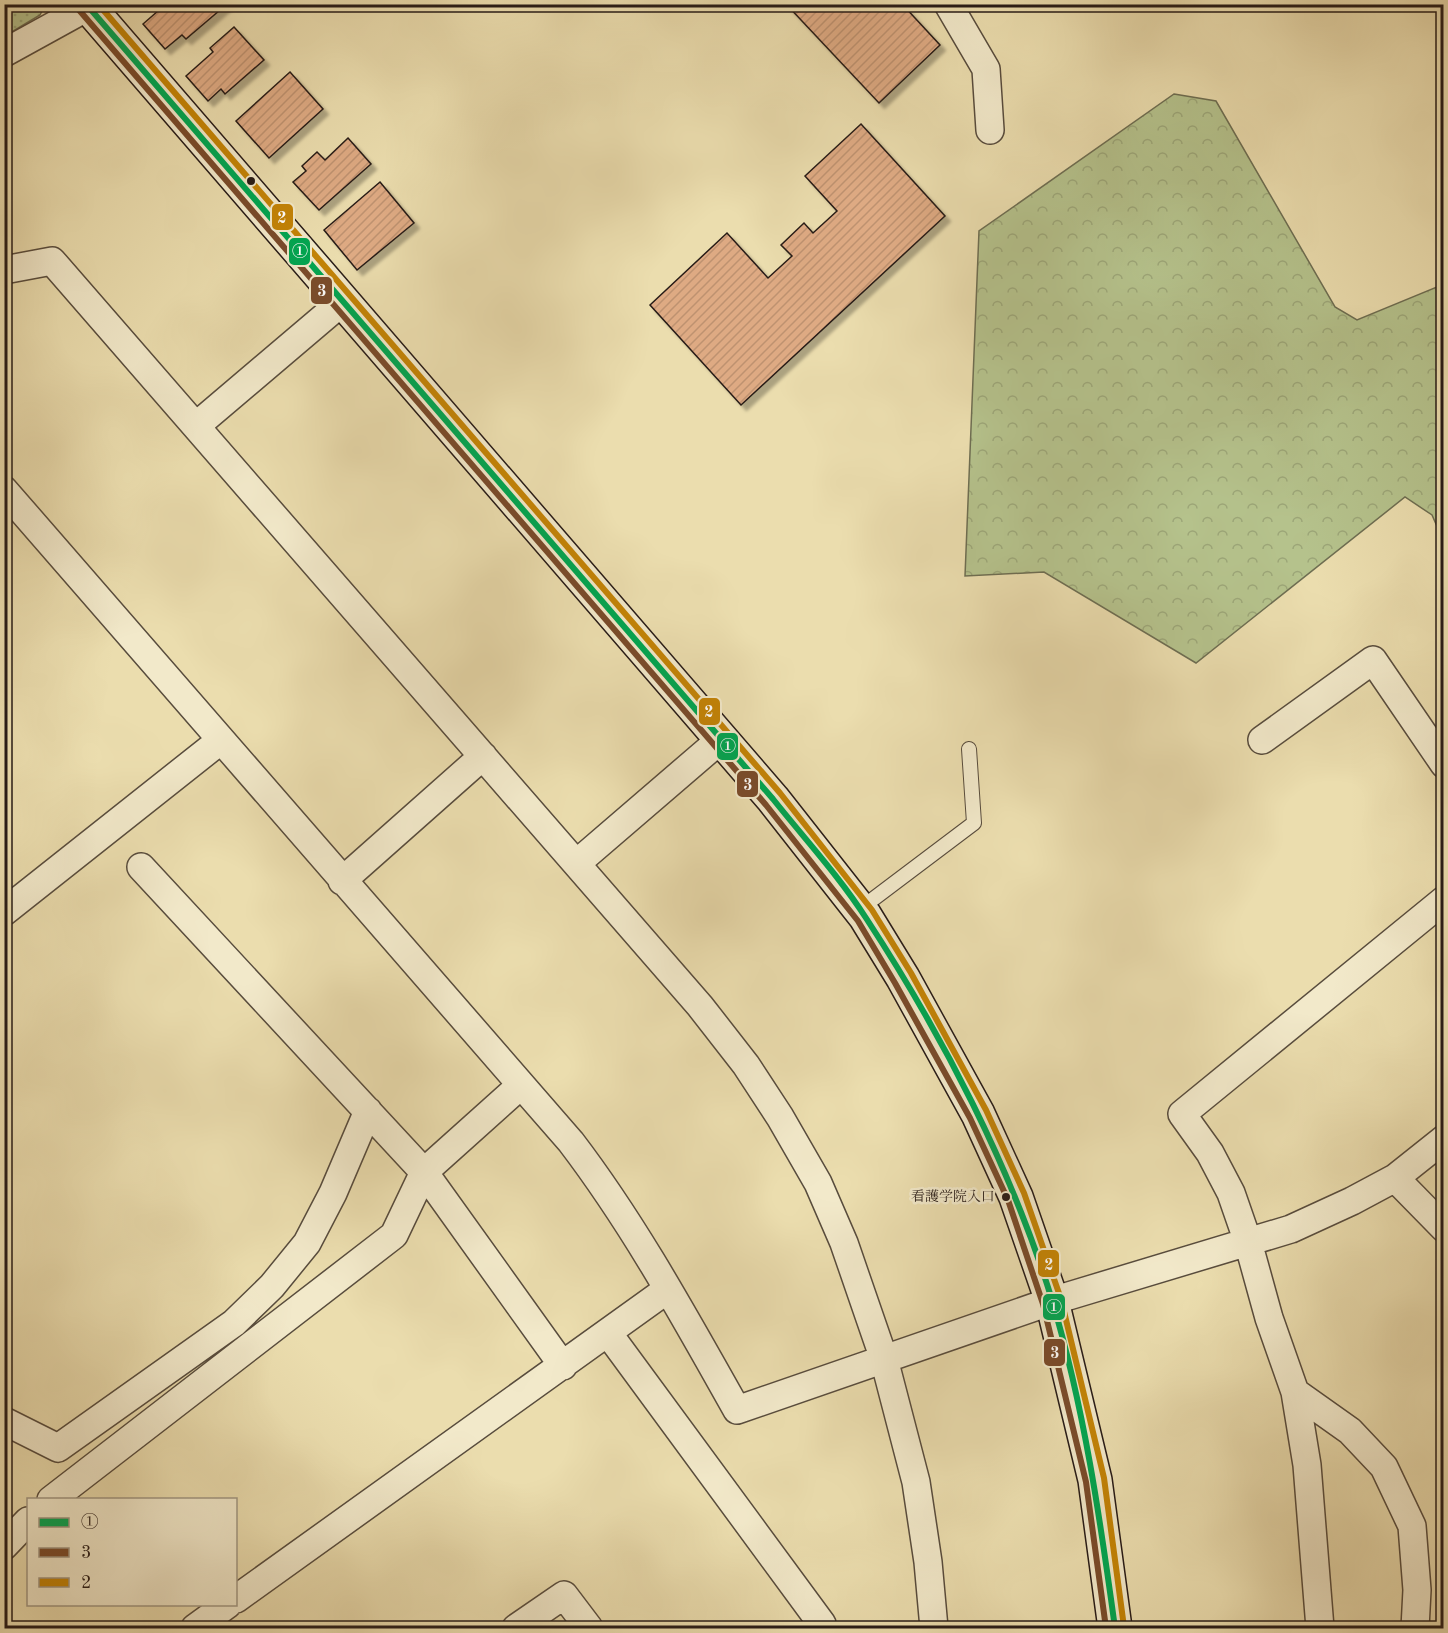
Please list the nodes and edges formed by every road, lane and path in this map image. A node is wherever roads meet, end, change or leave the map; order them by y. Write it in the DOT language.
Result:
graph roads {
  1 [pos="948,4"];
  2 [pos="89,6"];
  3 [pos="4,53"];
  4 [pos="990,130"];
  5 [pos="4,270"];
  6 [pos="342,302"];
  7 [pos="196,426"];
  8 [pos="4,490"];
  9 [pos="220,740"];
  10 [pos="720,740"];
  11 [pos="1262,740"];
  12 [pos="969,749"];
  13 [pos="483,756"];
  14 [pos="1443,764"];
  15 [pos="577,862"];
  16 [pos="141,867"];
  17 [pos="342,881"];
  18 [pos="1443,900"];
  19 [pos="8,901"];
  20 [pos="860,909"];
  21 [pos="521,1084"];
  22 [pos="368,1111"];
  23 [pos="1443,1139"];
  24 [pos="424,1172"];
  25 [pos="1395,1178"];
  26 [pos="1443,1228"];
  27 [pos="1248,1242"];
  28 [pos="668,1289"];
  29 [pos="1052,1301"];
  30 [pos="608,1333"];
  31 [pos="884,1359"];
  32 [pos="563,1366"];
  33 [pos="1295,1392"];
  34 [pos="4,1421"];
  35 [pos="53,1498"];
  36 [pos="27,1522"];
  37 [pos="4,1546"];
  38 [pos="237,1598"];
  39 [pos="227,1606"];
  40 [pos="195,1629"];
  41 [pos="516,1629"];
  42 [pos="589,1629"];
  43 [pos="816,1629"];
  44 [pos="934,1629"];
  45 [pos="1115,1629"];
  46 [pos="1320,1629"];
  47 [pos="1415,1629"];
  1 -- 4 [label="street"];
  2 -- 3 [label="street"];
  2 -- 6 [label="street"];
  5 -- 7 [label="street"];
  6 -- 7 [label="street"];
  6 -- 10 [label="street"];
  7 -- 13 [label="street"];
  8 -- 9 [label="street"];
  9 -- 17 [label="street"];
  9 -- 19 [label="street"];
  10 -- 15 [label="street"];
  10 -- 20 [label="street"];
  11 -- 14 [label="street"];
  12 -- 20 [label="lane"];
  13 -- 15 [label="street"];
  13 -- 17 [label="street"];
  15 -- 31 [label="street"];
  16 -- 22 [label="street"];
  17 -- 21 [label="street"];
  18 -- 27 [label="street"];
  20 -- 29 [label="street"];
  21 -- 24 [label="street"];
  21 -- 28 [label="street"];
  22 -- 24 [label="street"];
  22 -- 34 [label="street"];
  23 -- 25 [label="street"];
  24 -- 32 [label="street"];
  24 -- 35 [label="street"];
  25 -- 26 [label="street"];
  25 -- 27 [label="street"];
  27 -- 29 [label="street"];
  27 -- 33 [label="street"];
  28 -- 30 [label="street"];
  28 -- 31 [label="street"];
  29 -- 31 [label="street"];
  29 -- 45 [label="street"];
  30 -- 32 [label="street"];
  30 -- 43 [label="street"];
  31 -- 44 [label="street"];
  32 -- 38 [label="street"];
  33 -- 46 [label="street"];
  33 -- 47 [label="street"];
  36 -- 37 [label="street"];
  39 -- 40 [label="street"];
  41 -- 42 [label="street"];
}
